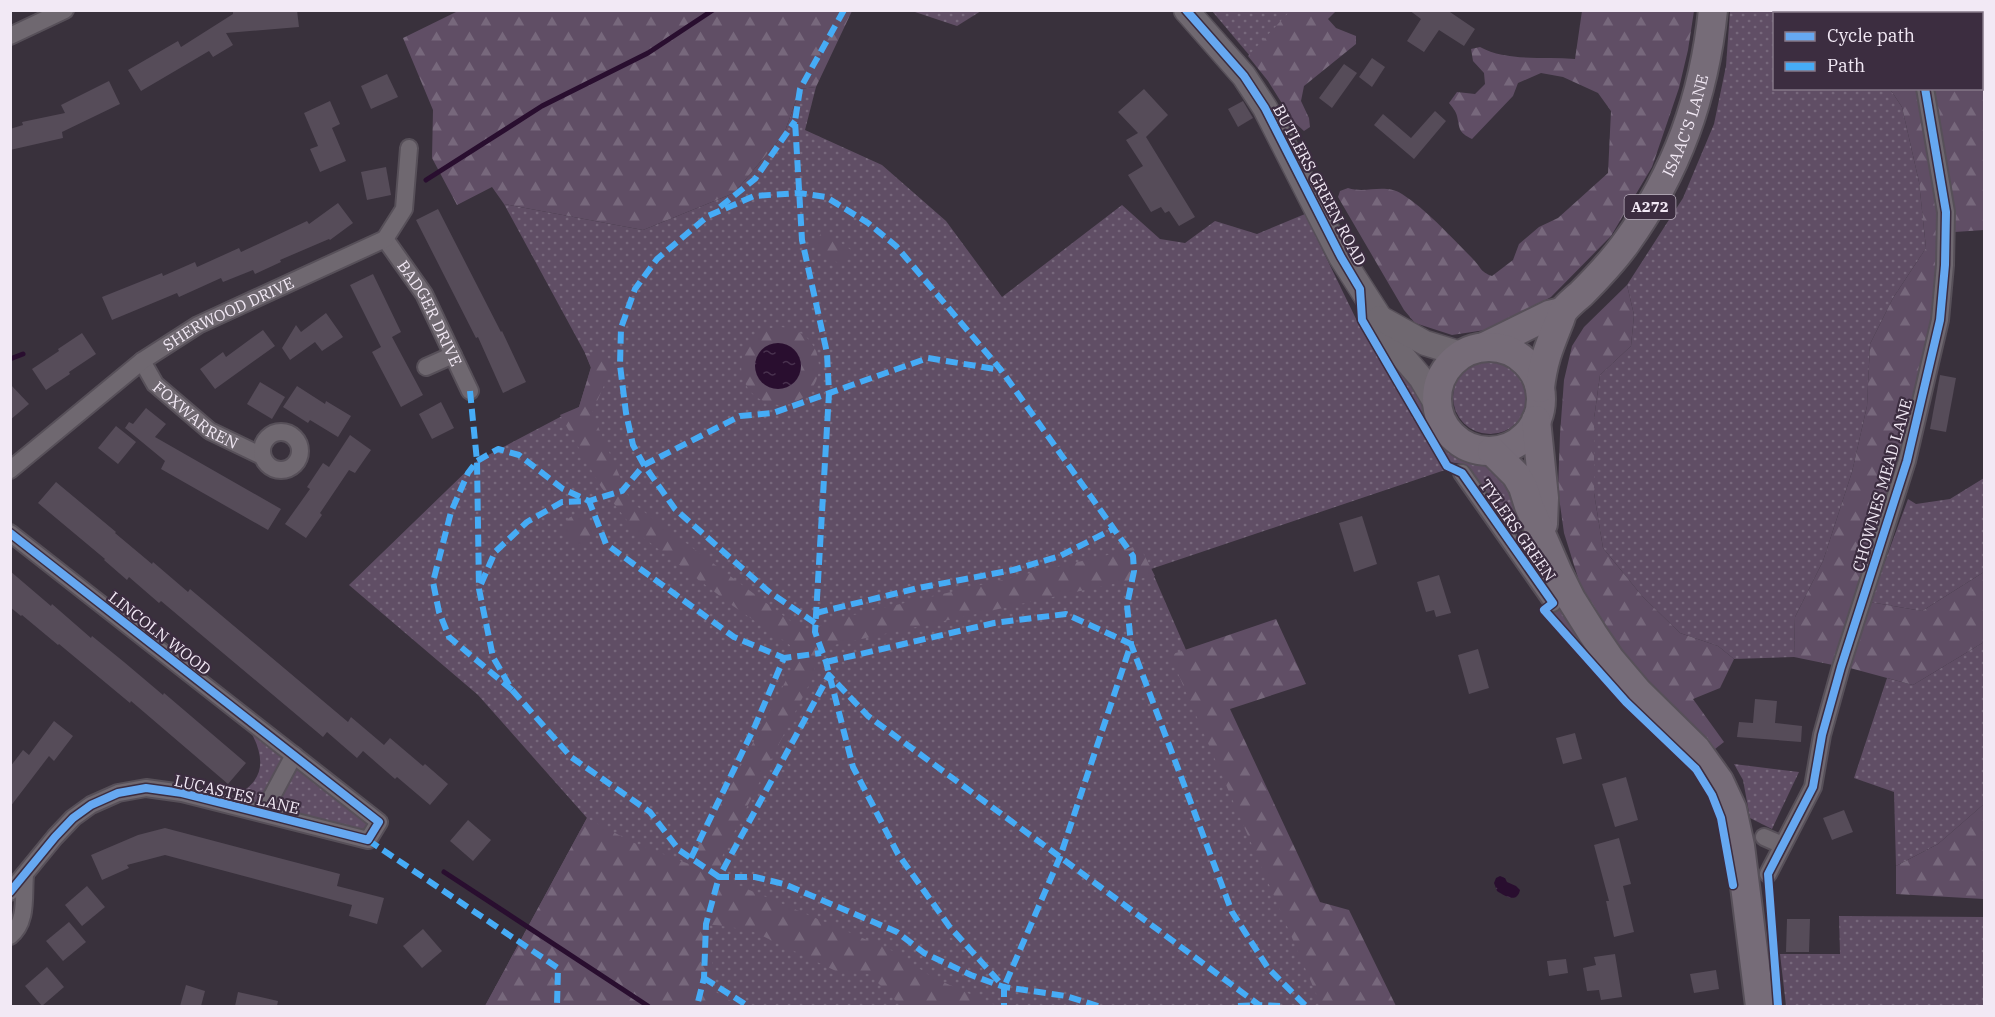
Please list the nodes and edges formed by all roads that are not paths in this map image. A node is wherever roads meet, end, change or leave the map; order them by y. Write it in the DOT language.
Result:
graph roads {
  1 [pos="65,10"];
  2 [pos="1186,10"];
  3 [pos="1713,10"];
  4 [pos="10,36"];
  5 [pos="1925,90"];
  6 [pos="409,148"];
  7 [pos="384,239"];
  8 [pos="1562,312"];
  9 [pos="1380,318"];
  10 [pos="1473,351"];
  11 [pos="453,355"];
  12 [pos="142,361"];
  13 [pos="426,367"];
  14 [pos="1540,388"];
  15 [pos="470,391"];
  16 [pos="1437,407"];
  17 [pos="1536,420"];
  18 [pos="1492,451"];
  19 [pos="262,456"];
  20 [pos="10,470"];
  21 [pos="1462,473"];
  22 [pos="10,533"];
  23 [pos="1543,536"];
  24 [pos="1512,545"];
  25 [pos="1553,603"];
  26 [pos="294,755"];
  27 [pos="263,813"];
  28 [pos="1764,837"];
  29 [pos="1782,845"];
  30 [pos="1768,874"];
  31 [pos="25,875"];
  32 [pos="10,892"];
  33 [pos="10,936"];
  34 [pos="1760,1006"];
  1 -- 4 [label="street"];
  2 -- 9 [label="main road, BUTLERS GREEN ROAD"];
  3 -- 8 [label="highway, ISAAC'S LANE / A272"];
  5 -- 29 [label="street, CHOWNES MEAD LANE"];
  6 -- 7 [label="street"];
  7 -- 11 [label="street, BADGER DRIVE"];
  7 -- 12 [label="street, SHERWOOD DRIVE"];
  8 -- 10 [label="highway, ISAAC'S LANE / A272"];
  8 -- 14 [label="highway, ISAAC'S LANE / A272"];
  9 -- 10 [label="main road, BUTLERS GREEN ROAD"];
  9 -- 16 [label="main road, BUTLERS GREEN ROAD"];
  10 -- 14 [label="highway"];
  10 -- 16 [label="highway"];
  11 -- 13 [label="street"];
  11 -- 15 [label="street, BADGER DRIVE"];
  12 -- 19 [label="street, FOXWARREN"];
  12 -- 20 [label="street, SHERWOOD DRIVE"];
  14 -- 17 [label="highway"];
  16 -- 18 [label="highway"];
  17 -- 18 [label="highway"];
  17 -- 23 [label="highway, TYLERS GREEN"];
  18 -- 23 [label="highway, TYLERS GREEN"];
  21 -- 24 [label="street, TYLERS GREEN"];
  22 -- 26 [label="street, LINCOLN WOOD"];
  23 -- 24 [label="street, TYLERS GREEN"];
  23 -- 34 [label="highway, TYLERS GREEN"];
  24 -- 25 [label="street, TYLERS GREEN"];
  26 -- 27 [label="street, LUCASTES LANE"];
  26 -- 27 [label="street, LUCASTES LANE"];
  27 -- 31 [label="street, LUCASTES LANE"];
  28 -- 29 [label="street"];
  29 -- 30 [label="street, CHOWNES MEAD LANE"];
  31 -- 32 [label="street, LUCASTES LANE"];
  31 -- 33 [label="street"];
}
